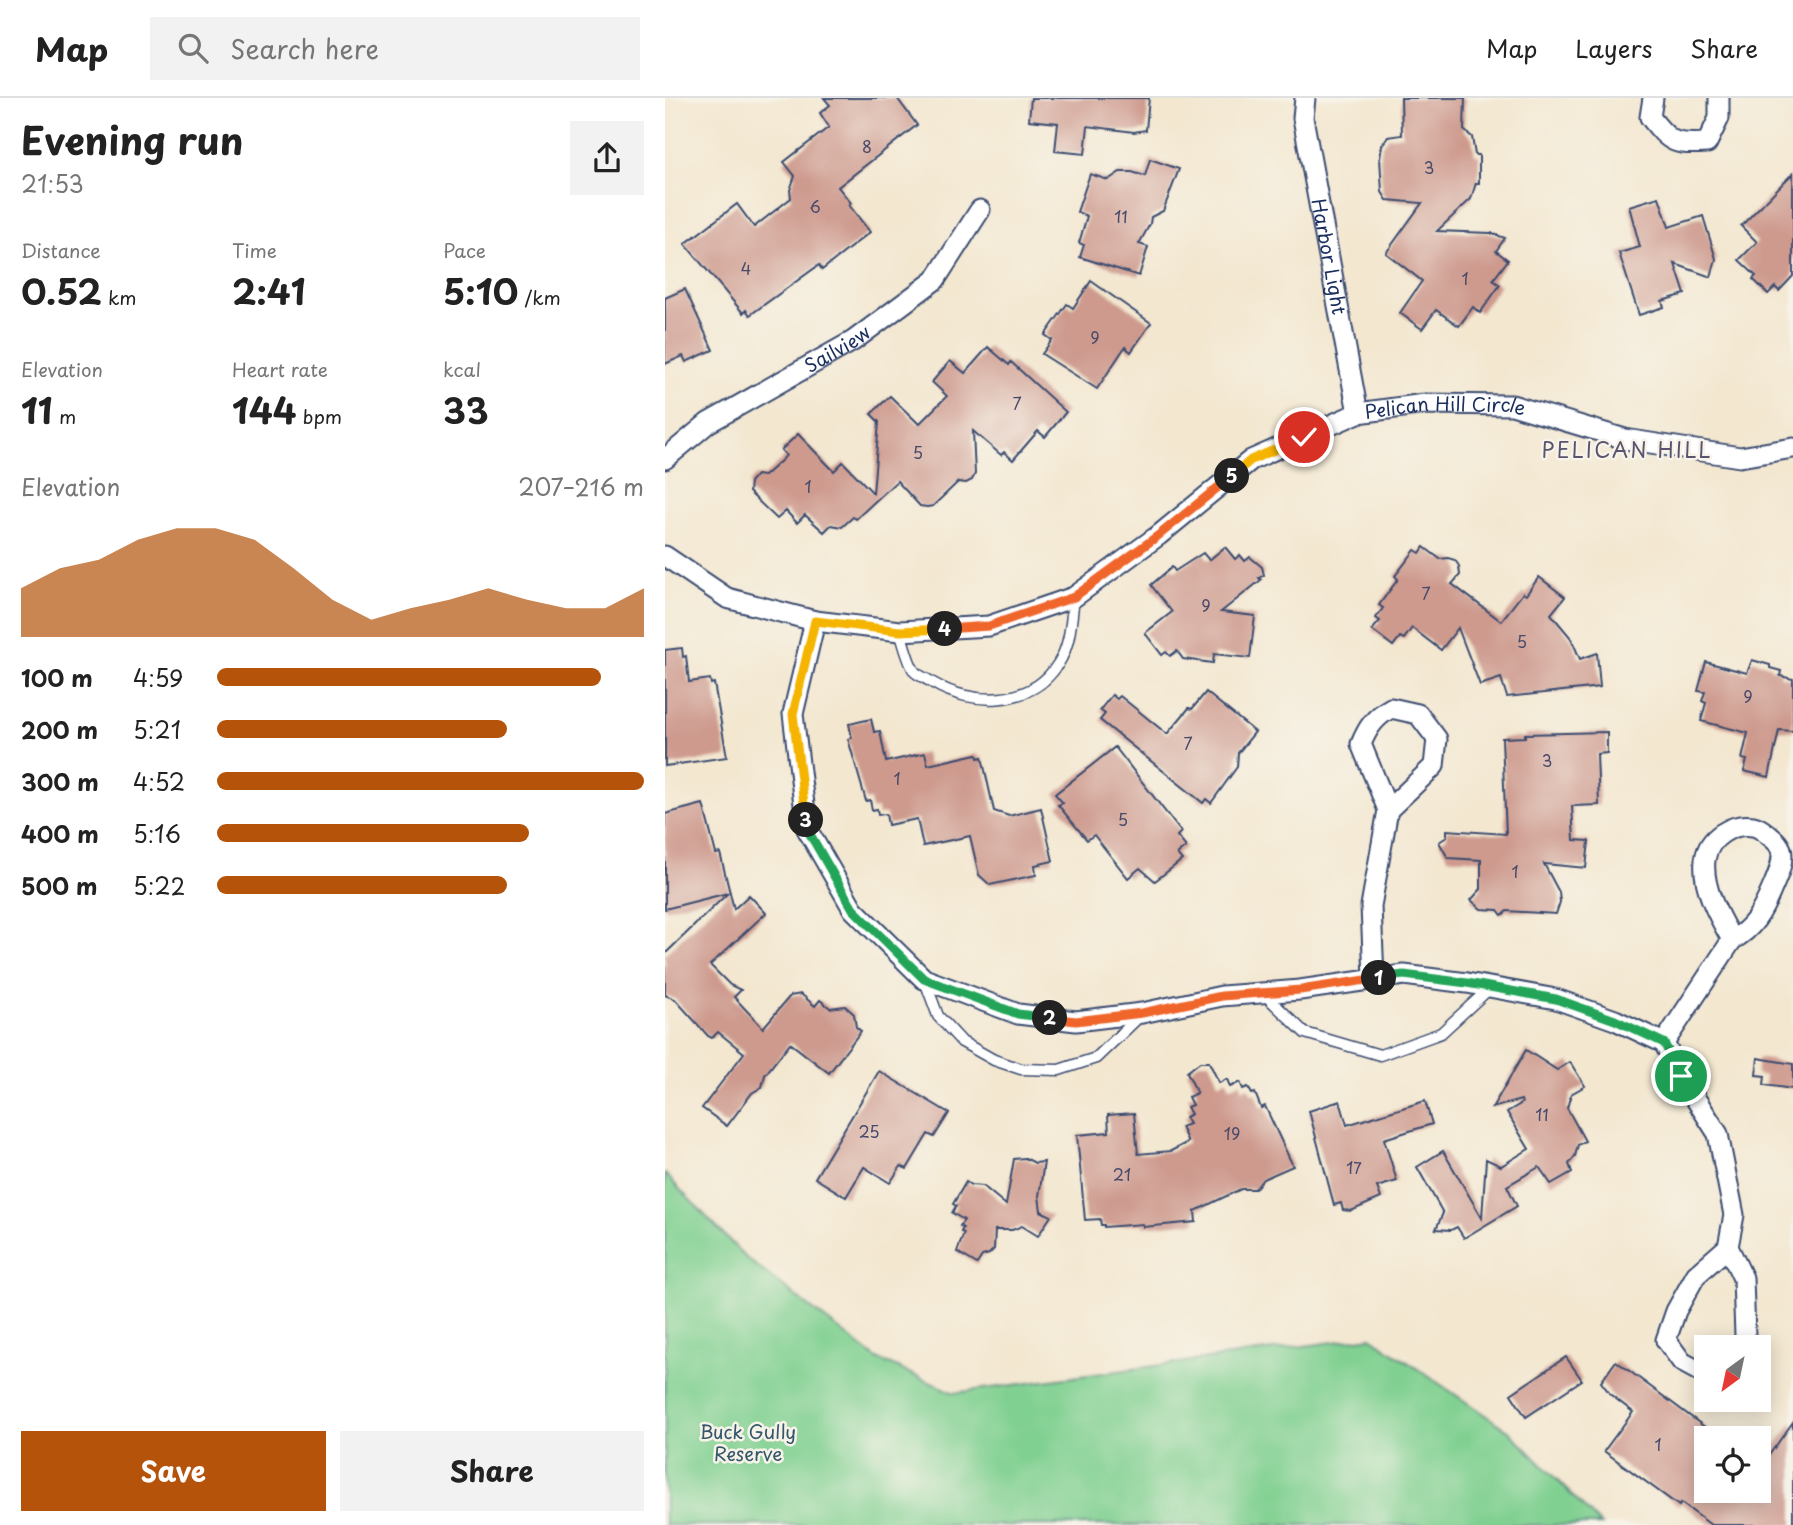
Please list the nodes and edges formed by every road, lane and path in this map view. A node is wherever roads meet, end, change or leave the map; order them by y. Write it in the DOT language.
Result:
graph roads {
  1 [pos="1305,98"];
  2 [pos="1653,98"];
  3 [pos="1719,98"];
  4 [pos="980,210"];
  5 [pos="1357,414"];
  6 [pos="1793,448"];
  7 [pos="665,459"];
  8 [pos="665,556"];
  9 [pos="1074,597"];
  10 [pos="815,621"];
  11 [pos="900,631"];
  12 [pos="1388,810"];
  13 [pos="1732,940"];
  14 [pos="1374,978"];
  15 [pos="924,979"];
  16 [pos="1491,988"];
  17 [pos="1263,993"];
  18 [pos="1142,1013"];
  19 [pos="1664,1043"];
  20 [pos="1728,1247"];
  21 [pos="1745,1335"];
  22 [pos="1694,1368"];
  1 -- 5 [label="street, Harbor Light"];
  2 -- 3 [label="street"];
  4 -- 7 [label="street, Sailview"];
  5 -- 6 [label="street, Pelican Hill Circle"];
  5 -- 9 [label="street, Pelican Hill Circle"];
  8 -- 10 [label="street, Pelican Hill Circle"];
  9 -- 11 [label="street, Pelican Hill Circle"];
  9 -- 11 [label="lane"];
  10 -- 11 [label="street, Pelican Hill Circle"];
  10 -- 15 [label="street"];
  12 -- 12 [label="street"];
  12 -- 14 [label="street"];
  13 -- 13 [label="street"];
  13 -- 19 [label="street"];
  14 -- 16 [label="street"];
  14 -- 17 [label="street"];
  15 -- 18 [label="street"];
  15 -- 18 [label="lane"];
  16 -- 17 [label="lane"];
  16 -- 19 [label="street"];
  17 -- 18 [label="street"];
  19 -- 20 [label="street"];
  20 -- 21 [label="street"];
  20 -- 22 [label="street"];
}
